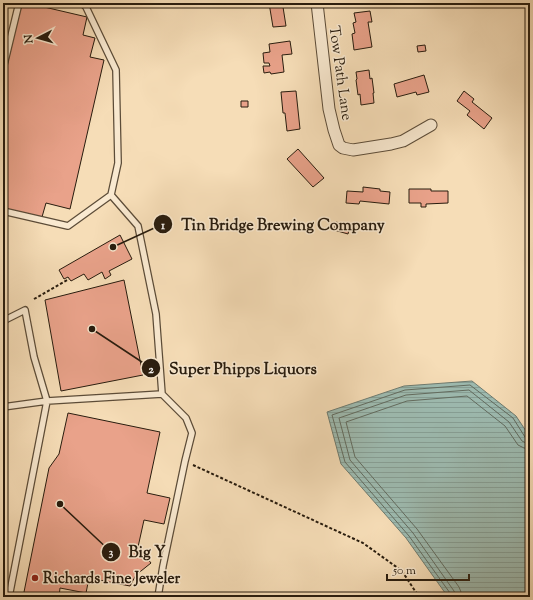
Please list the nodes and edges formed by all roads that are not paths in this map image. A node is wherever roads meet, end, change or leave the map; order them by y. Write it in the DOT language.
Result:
graph roads {
  1 [pos="19,3"];
  2 [pos="82,3"];
  3 [pos="317,3"];
  4 [pos="3,69"];
  5 [pos="431,125"];
  6 [pos="111,196"];
  7 [pos="3,211"];
  8 [pos="3,321"];
  9 [pos="162,394"];
  10 [pos="47,401"];
  11 [pos="3,407"];
  12 [pos="9,597"];
  13 [pos="158,597"];
  1 -- 4 [label="lane"];
  2 -- 6 [label="lane"];
  3 -- 5 [label="street, Tow Path Lane"];
  6 -- 7 [label="lane"];
  6 -- 9 [label="lane"];
  8 -- 10 [label="lane"];
  9 -- 10 [label="lane"];
  9 -- 13 [label="lane"];
  10 -- 11 [label="lane"];
  10 -- 12 [label="lane"];
}
